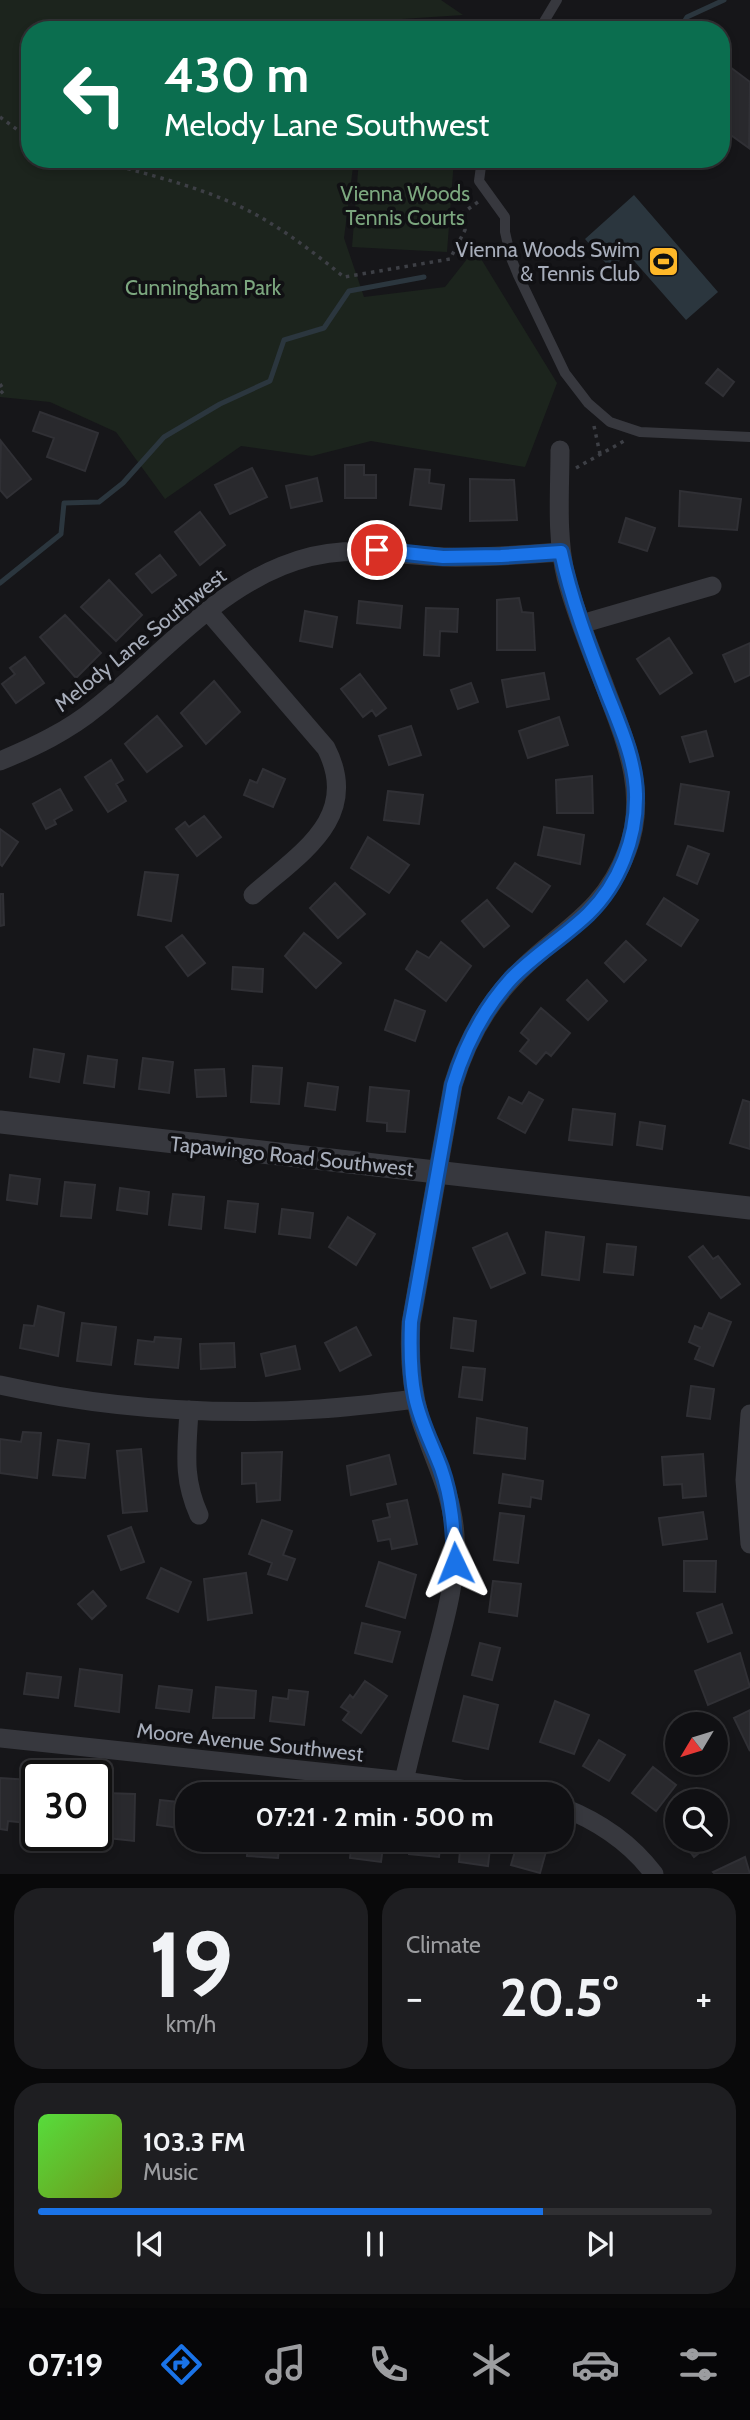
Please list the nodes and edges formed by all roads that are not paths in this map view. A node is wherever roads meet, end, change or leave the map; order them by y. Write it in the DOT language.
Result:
graph roads {
  1 [pos="557,0"];
  2 [pos="544,21"];
  3 [pos="481,168"];
  4 [pos="750,437"];
  5 [pos="560,460"];
  6 [pos="561,552"];
  7 [pos="712,586"];
  8 [pos="208,611"];
  9 [pos="581,624"];
  10 [pos="0,761"];
  11 [pos="253,895"];
  12 [pos="0,1122"];
  13 [pos="438,1172"];
  14 [pos="750,1209"];
  15 [pos="0,1385"];
  16 [pos="415,1399"];
  17 [pos="189,1410"];
  18 [pos="750,1414"];
  19 [pos="199,1515"];
  20 [pos="750,1544"];
  21 [pos="0,1738"];
  22 [pos="404,1781"];
  23 [pos="411,1782"];
  24 [pos="574,1813"];
  25 [pos="654,1874"];
  1 -- 2 [label="lane"];
  3 -- 4 [label="lane"];
  5 -- 6 [label="street"];
  6 -- 8 [label="street, Melody Lane Southwest"];
  6 -- 9 [label="street"];
  7 -- 9 [label="street"];
  8 -- 10 [label="street, Melody Lane Southwest"];
  8 -- 11 [label="street"];
  9 -- 13 [label="street"];
  12 -- 13 [label="street, Tapawingo Road Southwest"];
  13 -- 14 [label="street, Tapawingo Road Southwest"];
  13 -- 16 [label="street"];
  15 -- 17 [label="street"];
  16 -- 17 [label="street"];
  16 -- 22 [label="street"];
  17 -- 19 [label="street"];
  18 -- 20 [label="street"];
  21 -- 22 [label="street, Moore Avenue Southwest"];
  22 -- 23 [label="street, Moore Avenue Southwest"];
  24 -- 25 [label="street"];
}
